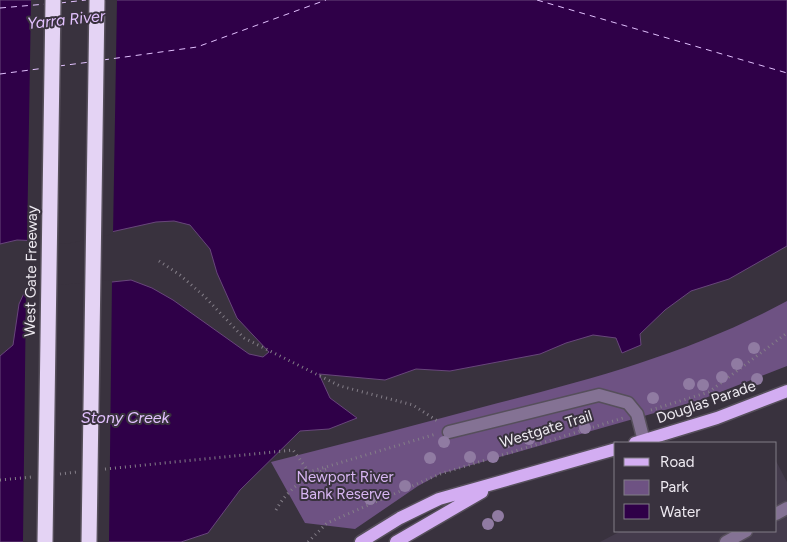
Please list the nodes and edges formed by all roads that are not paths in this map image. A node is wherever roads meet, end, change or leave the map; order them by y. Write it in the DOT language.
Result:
graph roads {
  1 [pos="53,0"];
  2 [pos="97,0"];
  3 [pos="787,391"];
  4 [pos="450,432"];
  5 [pos="640,442"];
  6 [pos="614,450"];
  7 [pos="495,485"];
  8 [pos="744,532"];
  9 [pos="45,542"];
  10 [pos="89,542"];
  11 [pos="361,542"];
  12 [pos="396,542"];
  13 [pos="726,542"];
  1 -- 9 [label="highway, West Gate Freeway, bridge"];
  2 -- 10 [label="highway, bridge"];
  3 -- 5 [label="main road, Douglas Parade"];
  4 -- 5 [label="lane"];
  6 -- 7 [label="main road"];
  7 -- 11 [label="main road"];
  7 -- 12 [label="main road"];
  8 -- 13 [label="lane"];
}
